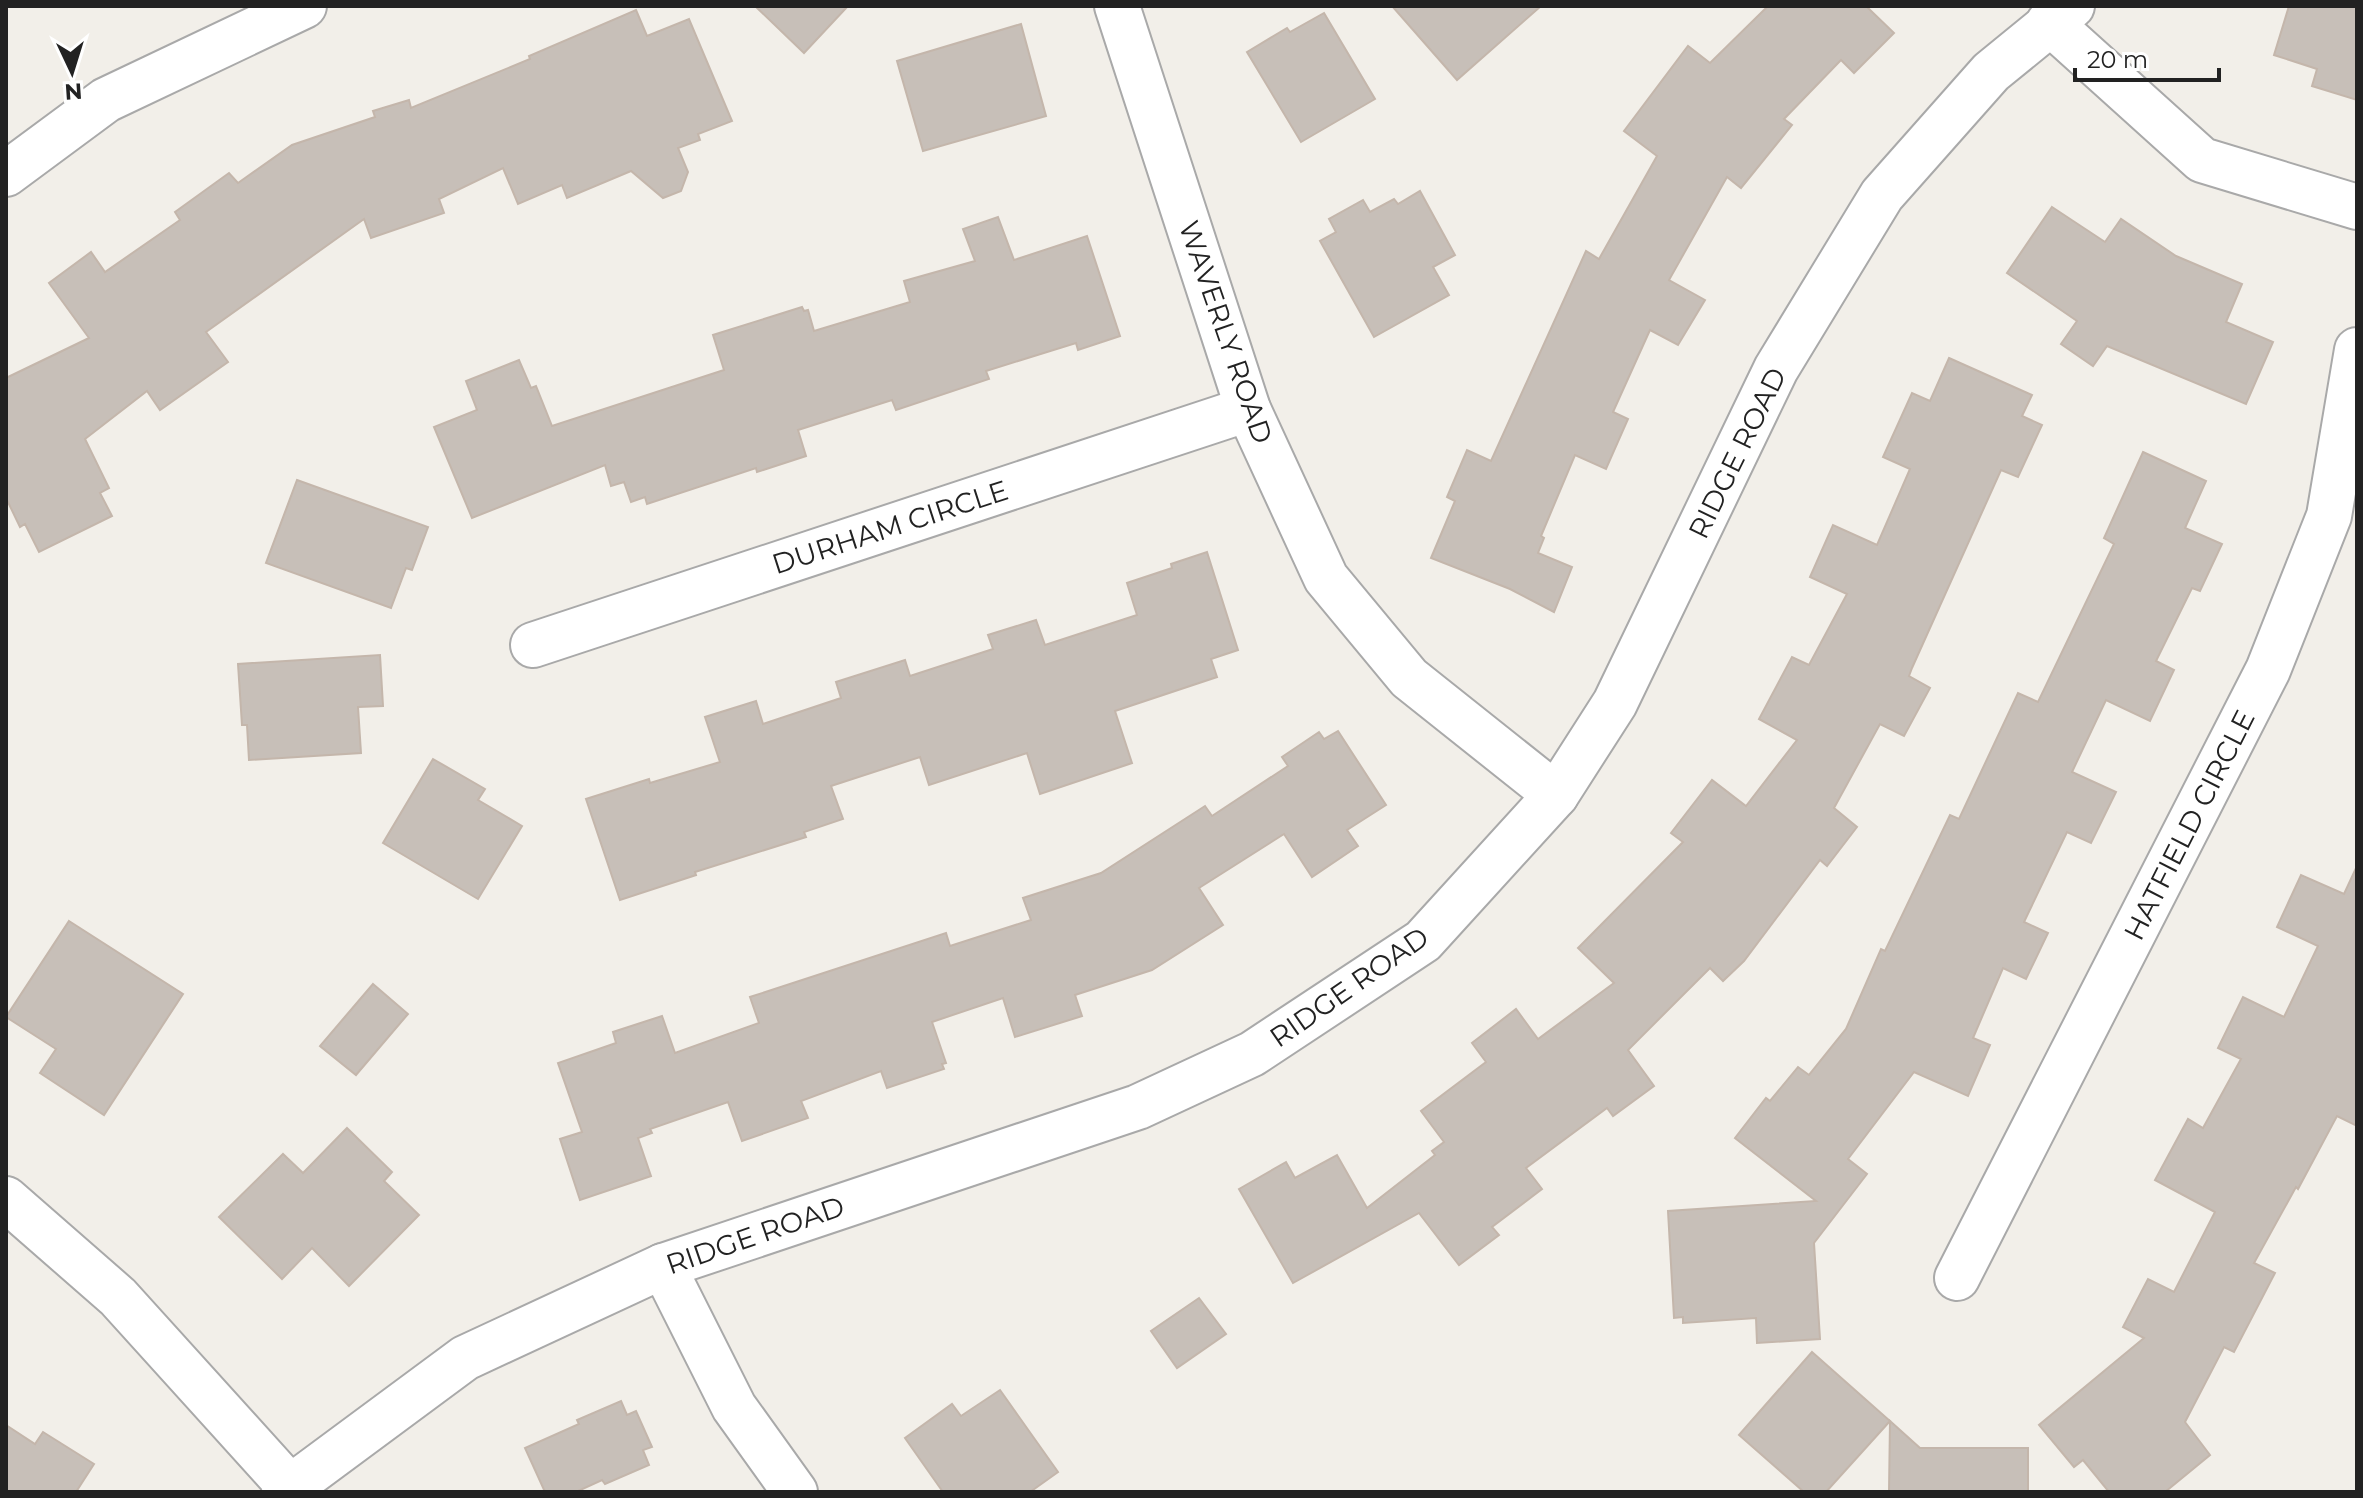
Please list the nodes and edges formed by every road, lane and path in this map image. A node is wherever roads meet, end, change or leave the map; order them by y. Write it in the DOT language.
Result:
graph roads {
  1 [pos="304,6"];
  2 [pos="1117,6"];
  3 [pos="2060,14"];
  4 [pos="6,174"];
  5 [pos="2357,207"];
  6 [pos="2357,350"];
  7 [pos="1248,409"];
  8 [pos="533,645"];
  9 [pos="1556,795"];
  10 [pos="6,1199"];
  11 [pos="663,1266"];
  12 [pos="1957,1278"];
  13 [pos="287,1489"];
  14 [pos="795,1492"];
  1 -- 4 [label="street"];
  2 -- 7 [label="street, WAVERLY ROAD"];
  3 -- 5 [label="street"];
  3 -- 9 [label="street, RIDGE ROAD"];
  6 -- 12 [label="street, HATFIELD CIRCLE"];
  7 -- 8 [label="street, DURHAM CIRCLE"];
  7 -- 9 [label="street, WAVERLY ROAD"];
  9 -- 11 [label="street, RIDGE ROAD"];
  10 -- 13 [label="street"];
  11 -- 13 [label="street, RIDGE ROAD"];
  11 -- 14 [label="street"];
}
